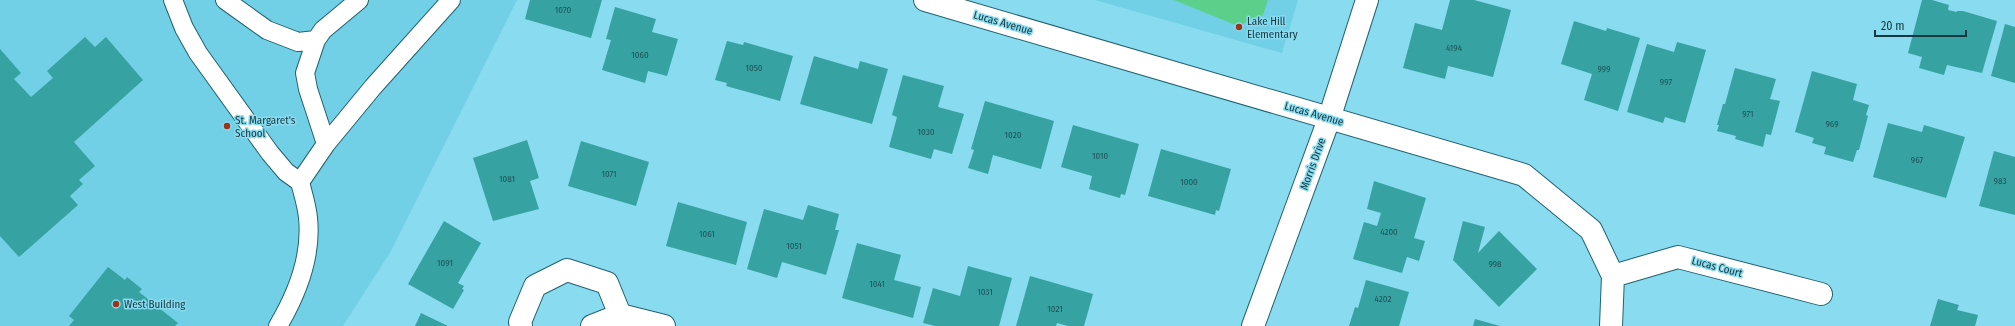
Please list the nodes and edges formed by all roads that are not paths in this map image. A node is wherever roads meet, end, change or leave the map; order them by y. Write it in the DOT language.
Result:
graph roads {
  1 [pos="173,0"];
  2 [pos="225,0"];
  3 [pos="359,0"];
  4 [pos="451,0"];
  5 [pos="925,0"];
  6 [pos="1368,0"];
  7 [pos="316,40"];
  8 [pos="1329,119"];
  9 [pos="326,144"];
  10 [pos="300,182"];
  11 [pos="1613,276"];
  12 [pos="1821,294"];
  13 [pos="620,315"];
  14 [pos="278,326"];
  15 [pos="521,326"];
  16 [pos="592,326"];
  17 [pos="664,326"];
  18 [pos="1253,326"];
  19 [pos="1610,326"];
  1 -- 10 [label="lane"];
  2 -- 7 [label="lane"];
  3 -- 7 [label="lane"];
  4 -- 9 [label="lane"];
  5 -- 8 [label="street, Lucas Avenue"];
  6 -- 8 [label="street, Morris Drive"];
  7 -- 9 [label="lane"];
  8 -- 11 [label="street, Lucas Avenue"];
  8 -- 18 [label="street, Morris Drive"];
  9 -- 10 [label="lane"];
  10 -- 14 [label="lane"];
  11 -- 12 [label="street, Lucas Court"];
  11 -- 19 [label="street, Lucas Avenue"];
  13 -- 15 [label="street"];
  13 -- 16 [label="street"];
  13 -- 17 [label="street"];
}
